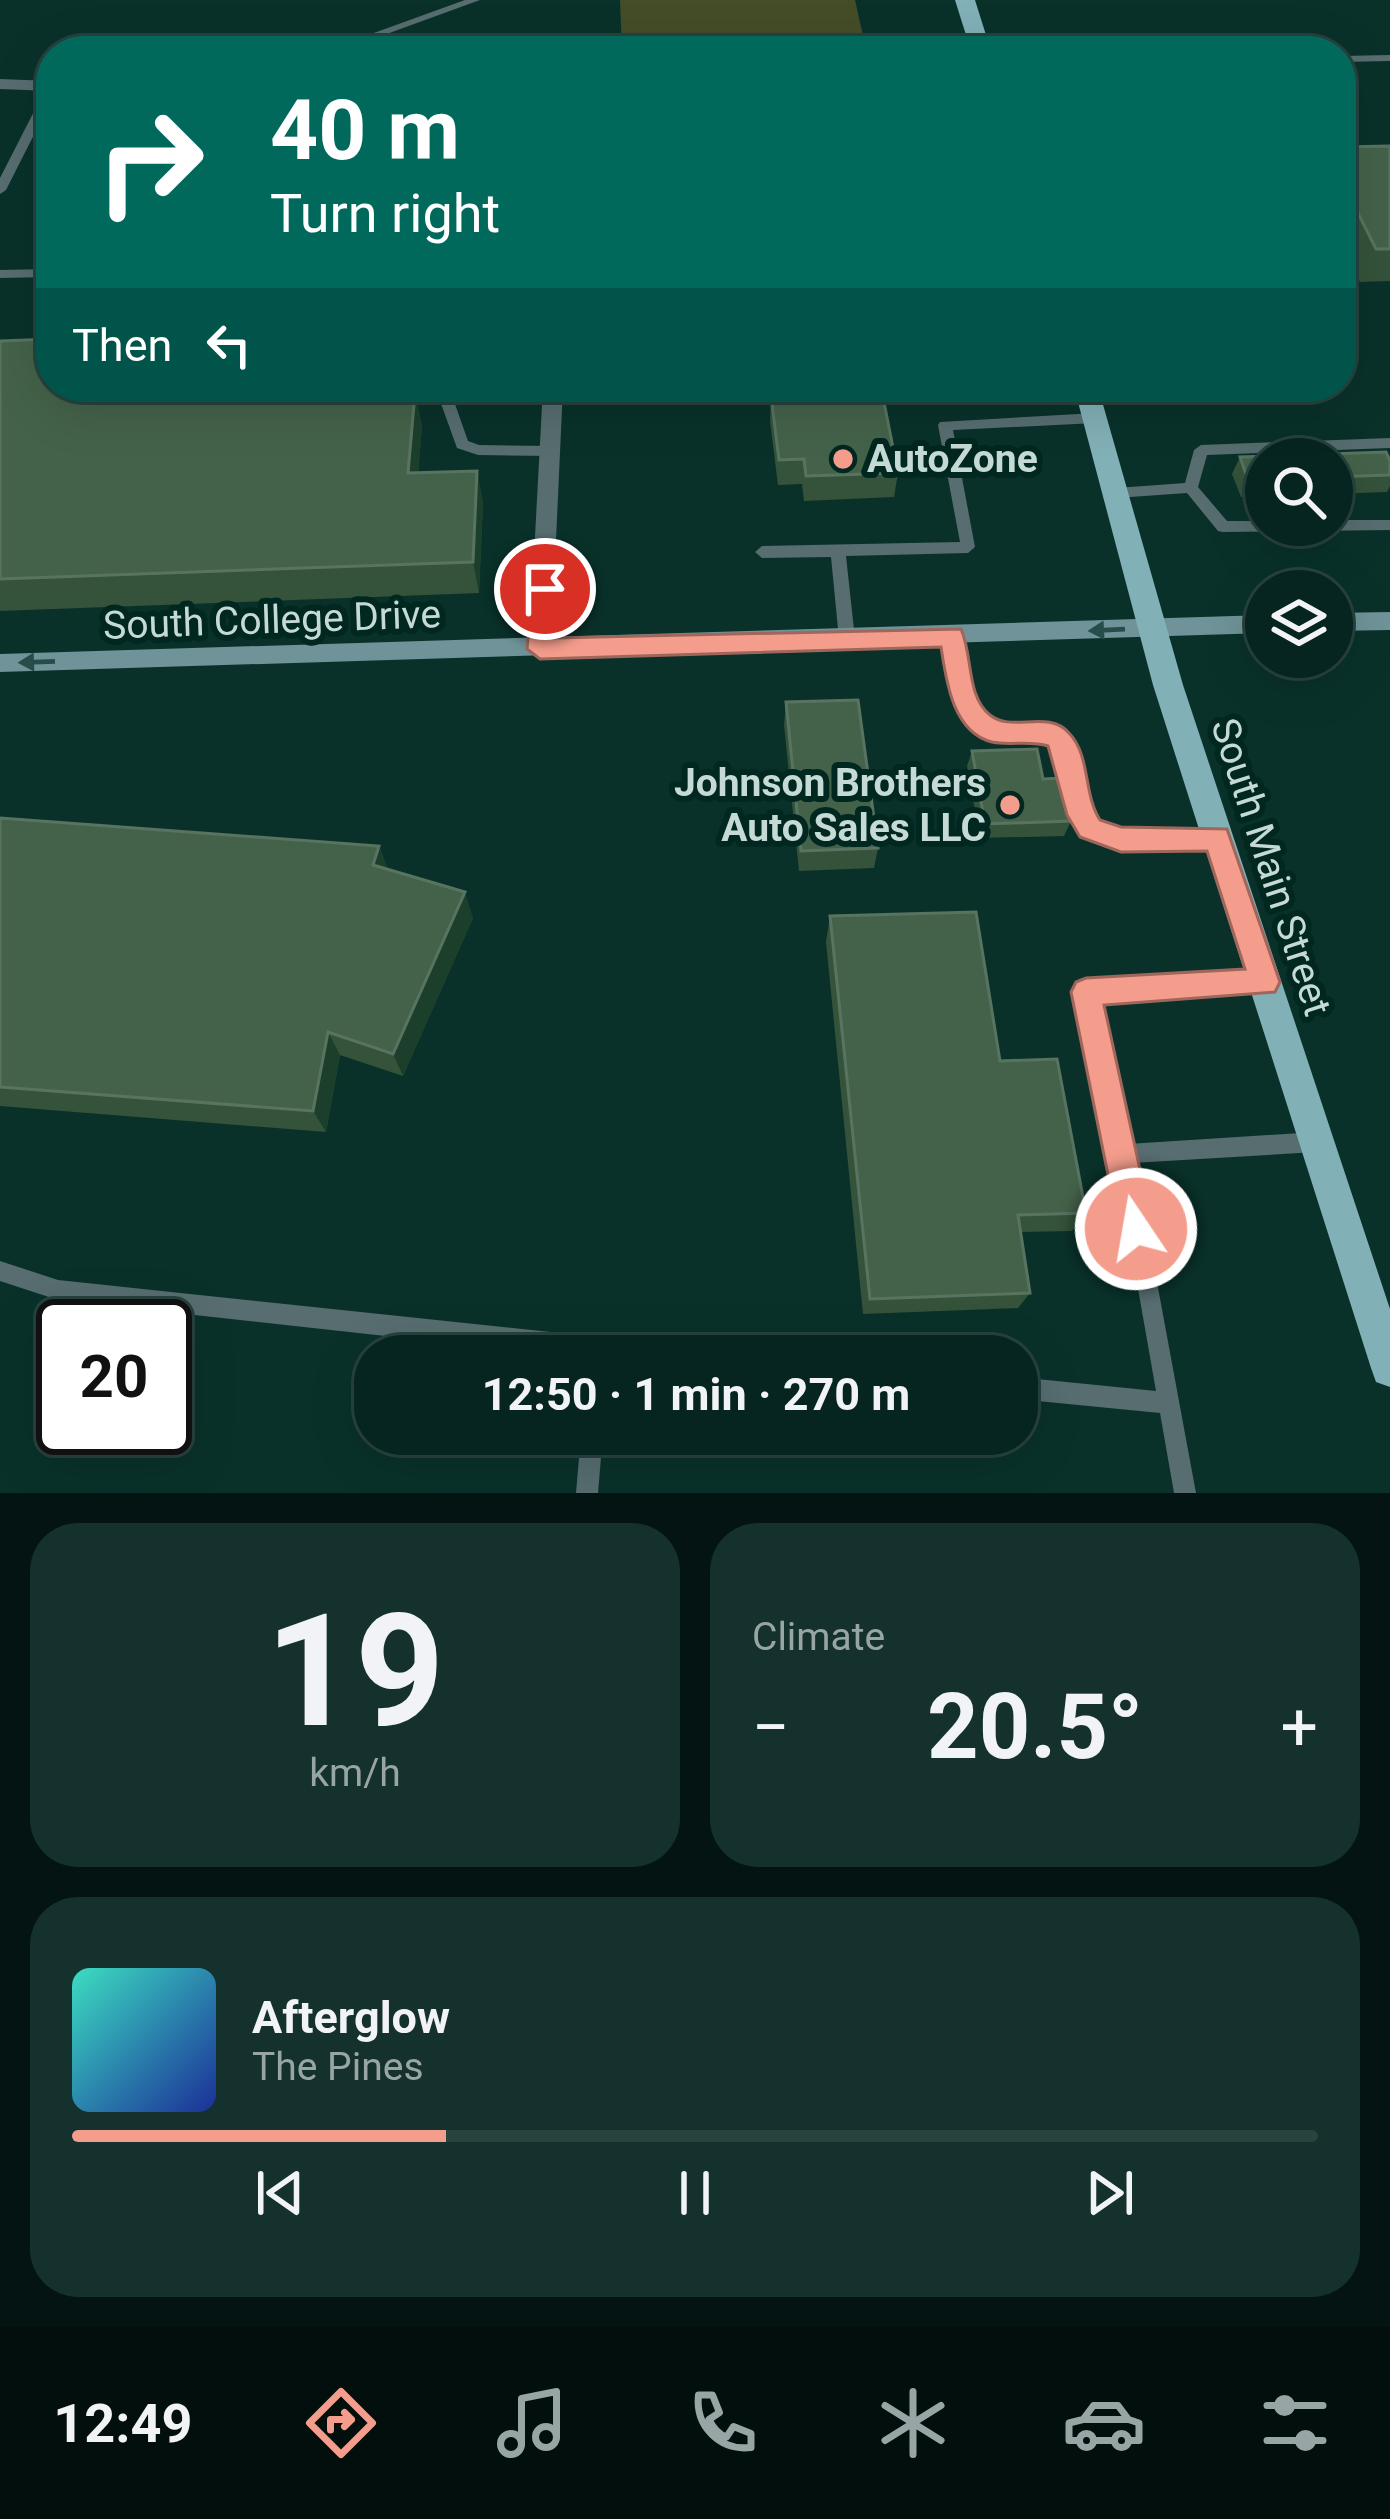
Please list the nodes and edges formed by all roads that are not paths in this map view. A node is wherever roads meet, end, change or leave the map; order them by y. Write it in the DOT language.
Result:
graph roads {
  1 [pos="475,0"];
  2 [pos="964,0"];
  3 [pos="372,36"];
  4 [pos="976,36"];
  5 [pos="1390,58"];
  6 [pos="1356,59"];
  7 [pos="0,84"];
  8 [pos="36,87"];
  9 [pos="36,118"];
  10 [pos="0,190"];
  11 [pos="36,273"];
  12 [pos="0,274"];
  13 [pos="447,402"];
  14 [pos="552,402"];
  15 [pos="1091,403"];
  16 [pos="1390,443"];
  17 [pos="1221,449"];
  18 [pos="550,452"];
  19 [pos="1390,458"];
  20 [pos="1353,459"];
  21 [pos="1245,462"];
  22 [pos="1191,488"];
  23 [pos="1117,493"];
  24 [pos="1390,525"];
  25 [pos="838,551"];
  26 [pos="762,552"];
  27 [pos="1390,621"];
  28 [pos="1353,622"];
  29 [pos="1245,625"];
  30 [pos="1153,627"];
  31 [pos="952,636"];
  32 [pos="847,639"];
  33 [pos="540,649"];
  34 [pos="0,663"];
  35 [pos="1217,838"];
  36 [pos="1264,982"];
  37 [pos="1316,1142"];
  38 [pos="1120,1154"];
  39 [pos="0,1271"];
  40 [pos="444,1335"];
  41 [pos="1390,1368"];
  42 [pos="1038,1390"];
  43 [pos="1168,1403"];
  44 [pos="590,1455"];
  45 [pos="587,1493"];
  46 [pos="1185,1493"];
  1 -- 3 [label="lane"];
  2 -- 4 [label="main road"];
  5 -- 6 [label="lane"];
  7 -- 8 [label="street"];
  9 -- 10 [label="lane"];
  11 -- 12 [label="lane"];
  13 -- 18 [label="lane"];
  14 -- 18 [label="street"];
  15 -- 23 [label="main road, South Main Street"];
  15 -- 25 [label="lane"];
  16 -- 17 [label="lane"];
  17 -- 21 [label="lane"];
  17 -- 22 [label="lane"];
  18 -- 33 [label="street"];
  19 -- 20 [label="lane"];
  22 -- 23 [label="lane"];
  22 -- 24 [label="lane"];
  23 -- 30 [label="main road, South Main Street"];
  25 -- 26 [label="lane"];
  25 -- 32 [label="lane"];
  27 -- 28 [label="main road"];
  29 -- 30 [label="main road, South College Drive"];
  30 -- 31 [label="main road, South College Drive, one-way"];
  30 -- 35 [label="main road, South Main Street"];
  31 -- 32 [label="main road, South College Drive"];
  31 -- 35 [label="lane"];
  32 -- 33 [label="main road, South College Drive"];
  33 -- 34 [label="main road, South College Drive, one-way"];
  35 -- 36 [label="main road, South Main Street"];
  36 -- 37 [label="main road, South Main Street"];
  36 -- 38 [label="lane"];
  37 -- 38 [label="lane"];
  37 -- 41 [label="main road, South Main Street"];
  38 -- 43 [label="lane"];
  39 -- 40 [label="lane"];
  42 -- 43 [label="lane"];
  43 -- 46 [label="lane"];
  44 -- 45 [label="lane"];
}
